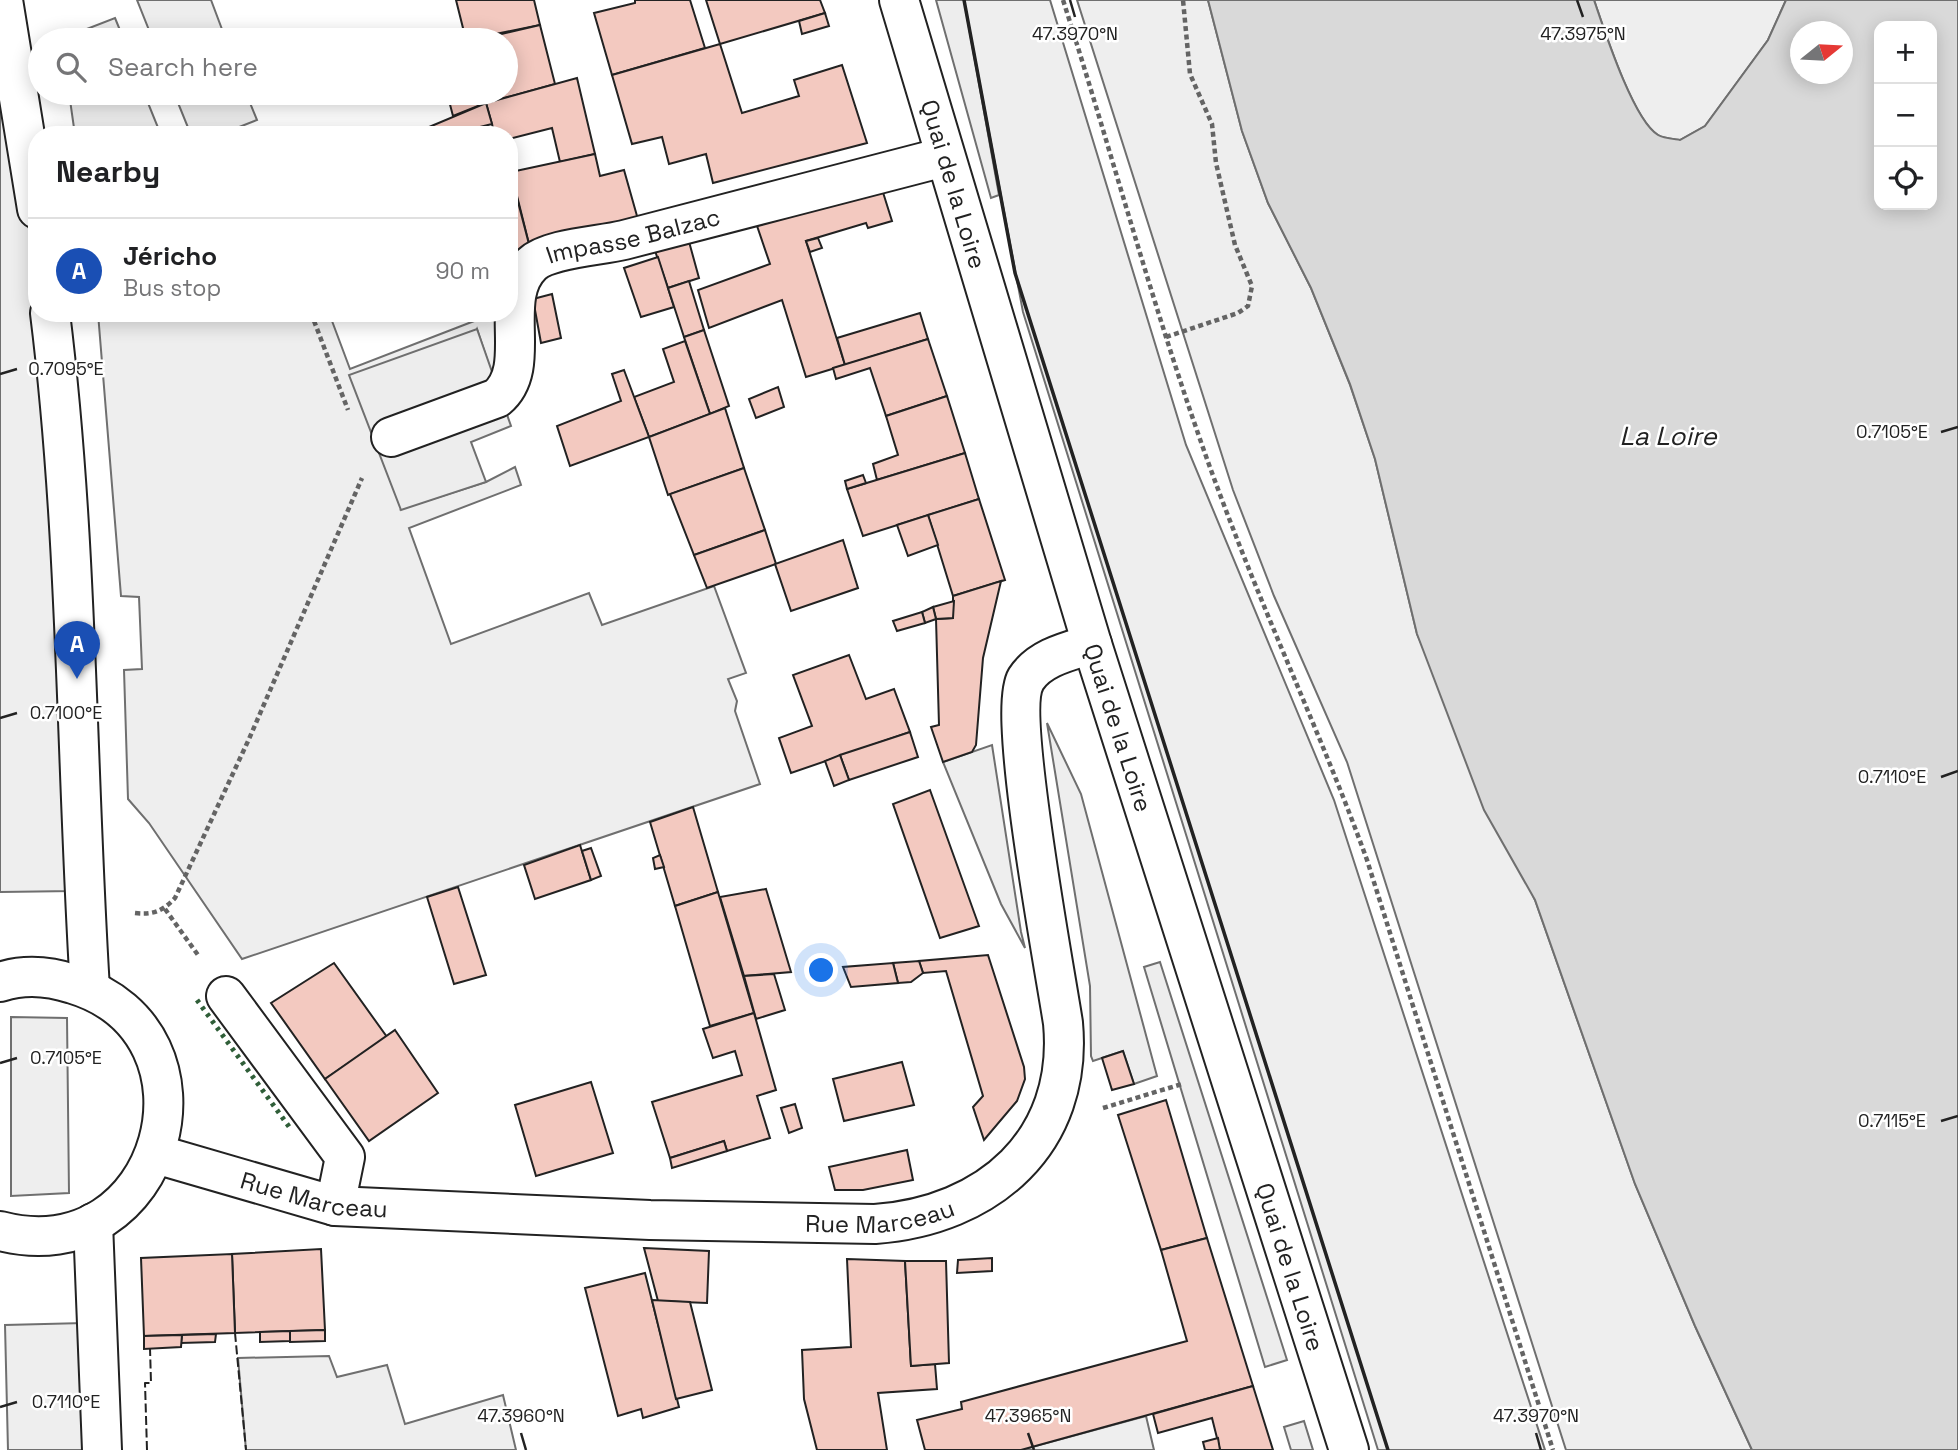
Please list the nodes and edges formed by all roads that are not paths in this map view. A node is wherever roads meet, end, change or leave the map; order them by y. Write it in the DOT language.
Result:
graph roads {
  1 [pos="3,0"];
  2 [pos="899,0"];
  3 [pos="28,154"];
  4 [pos="944,157"];
  5 [pos="518,293"];
  6 [pos="51,322"];
  7 [pos="516,322"];
  8 [pos="391,437"];
  9 [pos="1091,644"];
  10 [pos="0,982"];
  11 [pos="90,989"];
  12 [pos="226,996"];
  13 [pos="156,1154"];
  14 [pos="335,1206"];
  15 [pos="93,1223"];
  16 [pos="0,1231"];
  17 [pos="102,1450"];
  18 [pos="1349,1450"];
  1 -- 3 [label="street"];
  2 -- 4 [label="street, Quai de la Loire"];
  4 -- 5 [label="street, Impasse Balzac"];
  4 -- 9 [label="street, Quai de la Loire"];
  6 -- 11 [label="street"];
  7 -- 8 [label="street, Impasse Balzac"];
  9 -- 14 [label="street, Rue Marceau"];
  9 -- 18 [label="street, Quai de la Loire"];
  10 -- 11 [label="street"];
  11 -- 13 [label="street"];
  12 -- 14 [label="street"];
  13 -- 14 [label="street, Rue Marceau"];
  13 -- 15 [label="street"];
  15 -- 16 [label="street"];
  15 -- 17 [label="street"];
}
